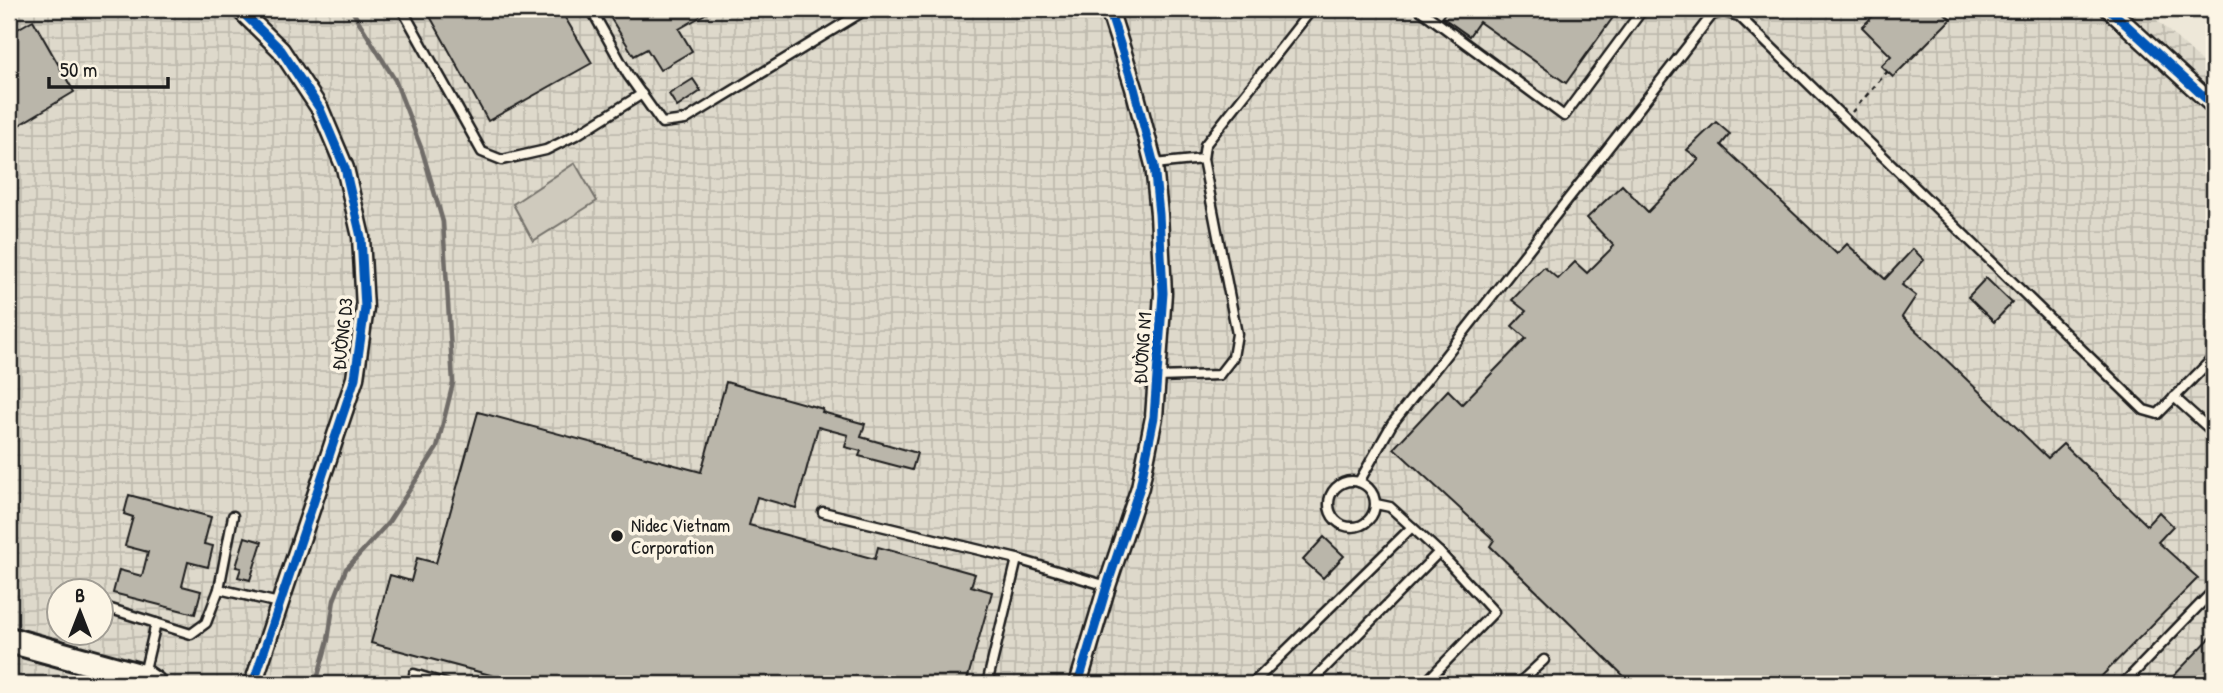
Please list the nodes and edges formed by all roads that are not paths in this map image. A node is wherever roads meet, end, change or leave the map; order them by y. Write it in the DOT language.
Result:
graph roads {
  1 [pos="239,9"];
  2 [pos="402,9"];
  3 [pos="591,9"];
  4 [pos="867,9"];
  5 [pos="1109,9"];
  6 [pos="1312,9"];
  7 [pos="1419,9"];
  8 [pos="1643,9"];
  9 [pos="2109,9"];
  10 [pos="642,94"];
  11 [pos="2214,107"];
  12 [pos="1203,159"];
  13 [pos="1154,164"];
  14 [pos="2214,357"];
  15 [pos="1158,377"];
  16 [pos="2174,397"];
  17 [pos="2214,433"];
  18 [pos="1359,482"];
  19 [pos="1376,504"];
  20 [pos="823,512"];
  21 [pos="233,516"];
  22 [pos="1412,527"];
  23 [pos="1439,552"];
  24 [pos="1017,559"];
  25 [pos="1107,586"];
  26 [pos="219,589"];
  27 [pos="2214,590"];
  28 [pos="279,603"];
  29 [pos="116,611"];
  30 [pos="156,623"];
  31 [pos="9,640"];
  32 [pos="9,652"];
  33 [pos="1544,660"];
  34 [pos="414,674"];
  35 [pos="142,682"];
  36 [pos="253,684"];
  37 [pos="446,684"];
  38 [pos="987,684"];
  39 [pos="1078,684"];
  40 [pos="1252,684"];
  41 [pos="1308,684"];
  42 [pos="1424,684"];
  43 [pos="1518,684"];
  44 [pos="2123,684"];
  1 -- 28 [label="street, ĐƯỜNG D3"];
  2 -- 10 [label="lane"];
  3 -- 10 [label="lane"];
  4 -- 10 [label="lane"];
  5 -- 13 [label="street, ĐƯỜNG N1"];
  6 -- 12 [label="lane"];
  7 -- 8 [label="lane"];
  9 -- 11 [label="street"];
  12 -- 13 [label="lane"];
  12 -- 15 [label="lane"];
  13 -- 15 [label="street, ĐƯỜNG N1"];
  14 -- 16 [label="lane"];
  15 -- 25 [label="street, ĐƯỜNG N1"];
  16 -- 17 [label="lane"];
  16 -- 18 [label="lane"];
  18 -- 19 [label="lane"];
  18 -- 19 [label="lane"];
  19 -- 22 [label="lane"];
  20 -- 24 [label="lane"];
  21 -- 26 [label="lane"];
  22 -- 23 [label="lane"];
  22 -- 40 [label="lane"];
  23 -- 41 [label="lane"];
  23 -- 42 [label="lane"];
  24 -- 25 [label="lane"];
  24 -- 38 [label="lane"];
  25 -- 39 [label="street, ĐƯỜNG N1"];
  26 -- 28 [label="lane"];
  26 -- 30 [label="lane"];
  27 -- 44 [label="lane"];
  28 -- 36 [label="street, ĐƯỜNG D3"];
  29 -- 30 [label="lane"];
  30 -- 35 [label="lane"];
  31 -- 35 [label="main road"];
  32 -- 35 [label="main road"];
  33 -- 43 [label="lane"];
  34 -- 37 [label="lane"];
}
